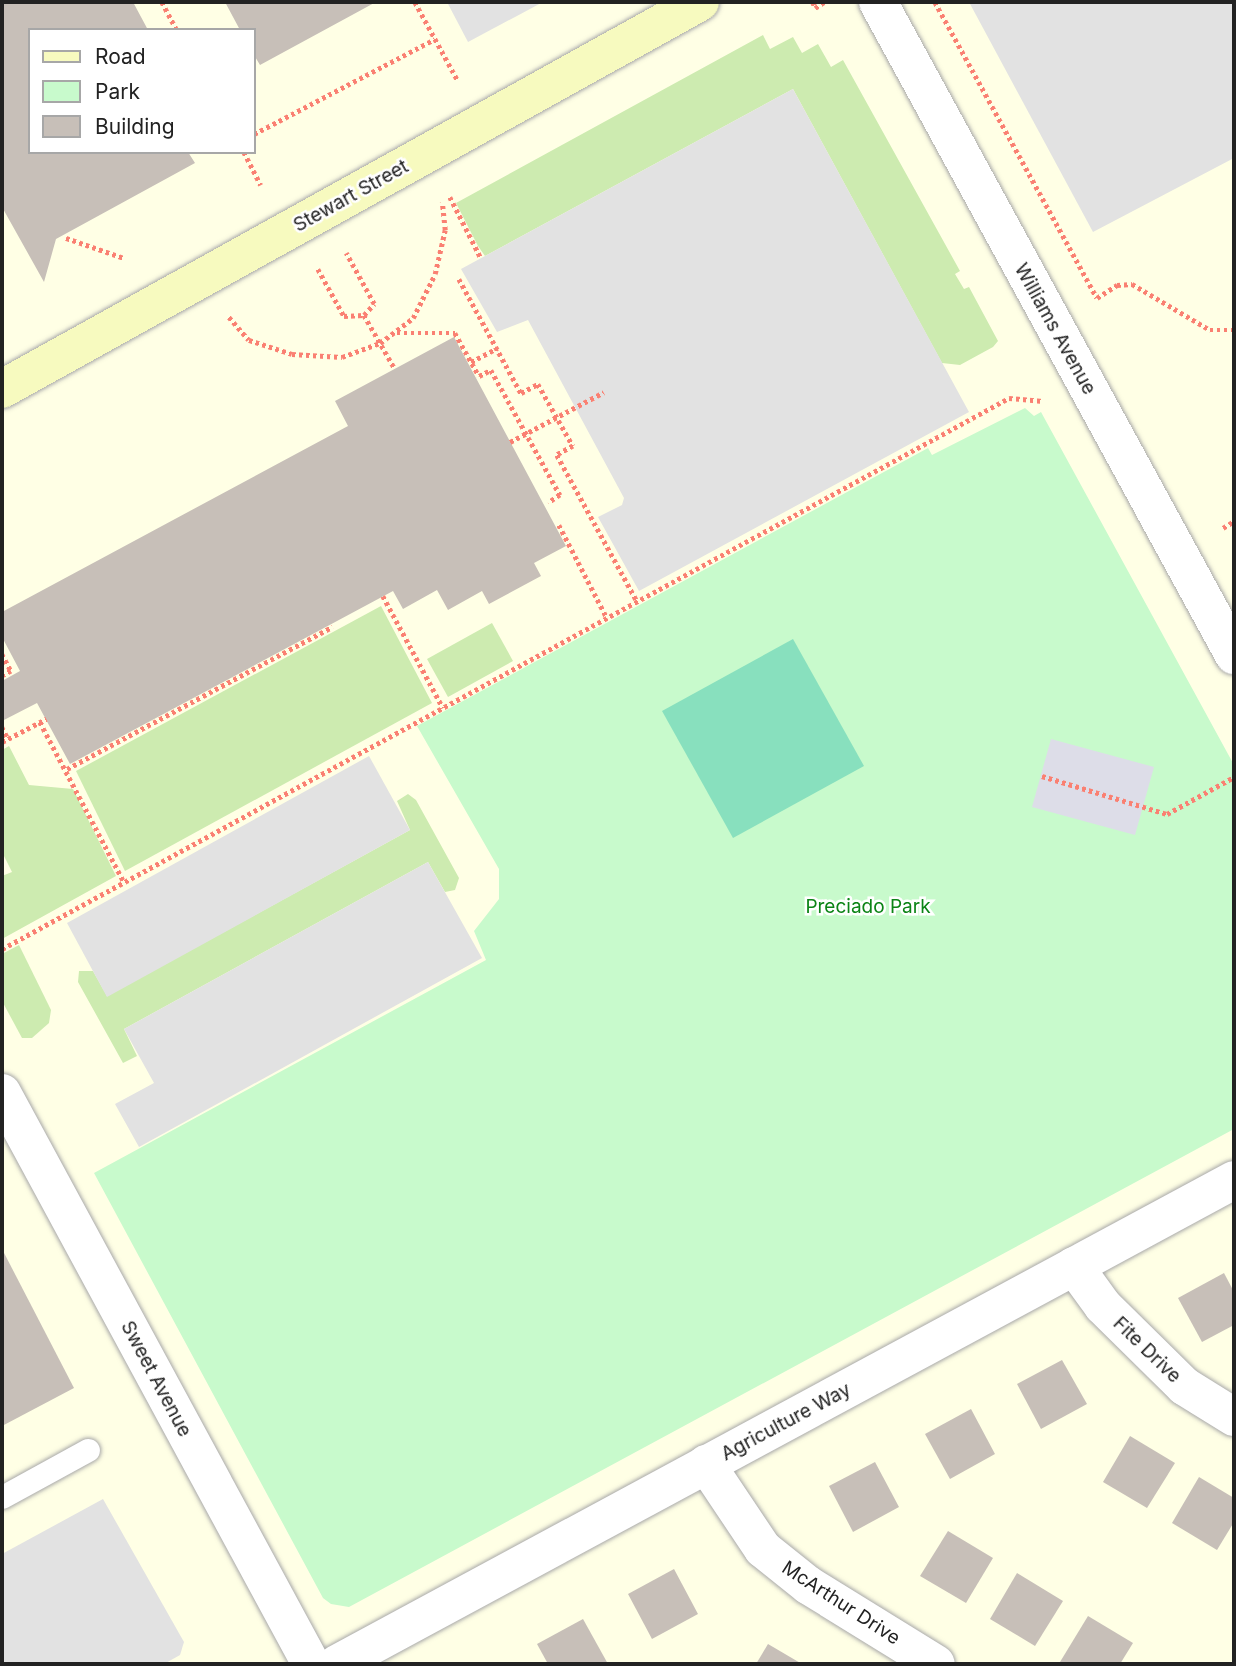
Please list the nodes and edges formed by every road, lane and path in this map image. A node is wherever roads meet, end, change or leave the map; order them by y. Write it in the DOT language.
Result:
graph roads {
  1 [pos="162,2"];
  2 [pos="415,2"];
  3 [pos="700,2"];
  4 [pos="813,2"];
  5 [pos="824,2"];
  6 [pos="878,2"];
  7 [pos="935,2"];
  8 [pos="176,28"];
  9 [pos="435,39"];
  10 [pos="457,79"];
  11 [pos="256,133"];
  12 [pos="245,154"];
  13 [pos="261,185"];
  14 [pos="450,197"];
  15 [pos="443,202"];
  16 [pos="66,238"];
  17 [pos="346,253"];
  18 [pos="124,258"];
  19 [pos="481,258"];
  20 [pos="318,269"];
  21 [pos="459,279"];
  22 [pos="364,315"];
  23 [pos="229,317"];
  24 [pos="1234,330"];
  25 [pos="397,333"];
  26 [pos="380,343"];
  27 [pos="497,348"];
  28 [pos="471,362"];
  29 [pos="395,369"];
  30 [pos="2,389"];
  31 [pos="604,392"];
  32 [pos="1043,401"];
  33 [pos="557,417"];
  34 [pos="526,433"];
  35 [pos="510,442"];
  36 [pos="548,503"];
  37 [pos="1234,521"];
  38 [pos="559,525"];
  39 [pos="1223,528"];
  40 [pos="383,596"];
  41 [pos="637,601"];
  42 [pos="607,618"];
  43 [pos="332,627"];
  44 [pos="2,654"];
  45 [pos="1234,655"];
  46 [pos="2,676"];
  47 [pos="443,708"];
  48 [pos="2,727"];
  49 [pos="8,739"];
  50 [pos="2,742"];
  51 [pos="67,769"];
  52 [pos="1042,776"];
  53 [pos="1234,776"];
  54 [pos="124,881"];
  55 [pos="2,949"];
  56 [pos="2,1093"];
  57 [pos="1234,1180"];
  58 [pos="1074,1266"];
  59 [pos="1234,1417"];
  60 [pos="88,1450"];
  61 [pos="706,1464"];
  62 [pos="2,1497"];
  63 [pos="311,1664"];
  64 [pos="337,1664"];
  65 [pos="936,1664"];
  1 -- 8 [label="path"];
  2 -- 9 [label="path"];
  3 -- 30 [label="street, Stewart Street"];
  4 -- 5 [label="path"];
  6 -- 45 [label="street, Williams Avenue"];
  7 -- 24 [label="path"];
  9 -- 10 [label="path"];
  9 -- 11 [label="path"];
  12 -- 13 [label="path"];
  14 -- 19 [label="path"];
  15 -- 25 [label="path"];
  16 -- 18 [label="path"];
  17 -- 22 [label="path"];
  20 -- 22 [label="path"];
  21 -- 27 [label="path"];
  22 -- 26 [label="path"];
  23 -- 26 [label="path"];
  25 -- 26 [label="path"];
  25 -- 28 [label="path"];
  26 -- 29 [label="path"];
  27 -- 28 [label="path"];
  27 -- 33 [label="path"];
  28 -- 34 [label="path"];
  31 -- 33 [label="path"];
  32 -- 41 [label="path"];
  33 -- 34 [label="path"];
  33 -- 41 [label="path"];
  34 -- 35 [label="path"];
  34 -- 36 [label="path"];
  37 -- 39 [label="path"];
  38 -- 42 [label="path"];
  40 -- 47 [label="path"];
  41 -- 42 [label="path"];
  42 -- 47 [label="path"];
  43 -- 51 [label="path"];
  44 -- 46 [label="path"];
  47 -- 54 [label="path"];
  48 -- 49 [label="path"];
  49 -- 50 [label="path"];
  49 -- 51 [label="path"];
  51 -- 54 [label="path"];
  52 -- 53 [label="path"];
  54 -- 55 [label="path"];
  56 -- 63 [label="street, Sweet Avenue"];
  57 -- 58 [label="street, Agriculture Way"];
  58 -- 59 [label="street, Fite Drive"];
  58 -- 61 [label="street, Agriculture Way"];
  60 -- 62 [label="lane"];
  61 -- 64 [label="street, Agriculture Way"];
  61 -- 65 [label="street, McArthur Drive"];
}
